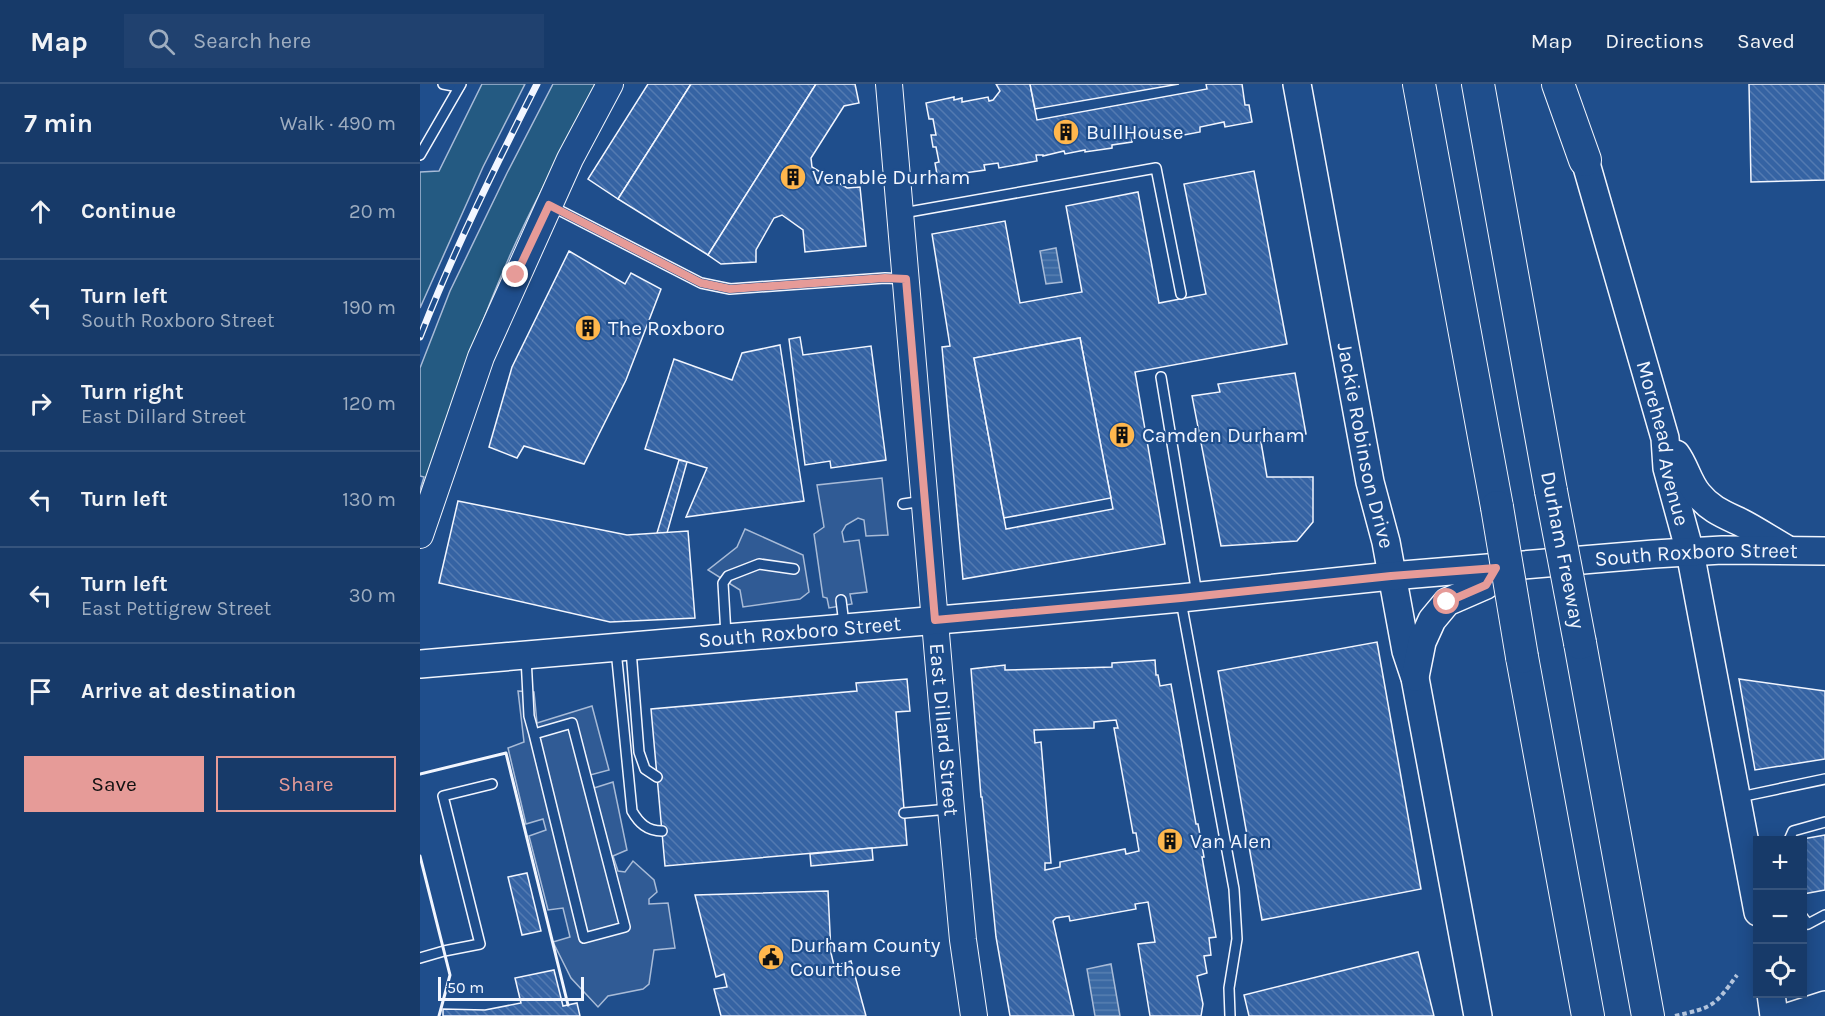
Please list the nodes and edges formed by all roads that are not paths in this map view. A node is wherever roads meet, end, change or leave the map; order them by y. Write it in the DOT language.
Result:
graph roads {
  1 [pos="443,84"];
  2 [pos="610,84"];
  3 [pos="889,84"];
  4 [pos="1297,84"];
  5 [pos="1419,84"];
  6 [pos="1478,84"];
  7 [pos="1558,84"];
  8 [pos="1575,84"];
  9 [pos="460,86"];
  10 [pos="420,155"];
  11 [pos="1585,160"];
  12 [pos="549,205"];
  13 [pos="901,214"];
  14 [pos="906,279"];
  15 [pos="1180,294"];
  16 [pos="1161,376"];
  17 [pos="1665,438"];
  18 [pos="420,535"];
  19 [pos="1789,550"];
  20 [pos="1825,551"];
  21 [pos="1690,552"];
  22 [pos="1496,568"];
  23 [pos="794,569"];
  24 [pos="1391,576"];
  25 [pos="1189,597"];
  26 [pos="841,600"];
  27 [pos="935,620"];
  28 [pos="844,628"];
  29 [pos="727,638"];
  30 [pos="623,647"];
  31 [pos="526,654"];
  32 [pos="420,664"];
  33 [pos="1415,678"];
  34 [pos="636,713"];
  35 [pos="622,714"];
  36 [pos="534,734"];
  37 [pos="657,777"];
  38 [pos="1825,779"];
  39 [pos="492,784"];
  40 [pos="1737,797"];
  41 [pos="951,809"];
  42 [pos="904,813"];
  43 [pos="1825,822"];
  44 [pos="662,831"];
  45 [pos="1790,836"];
  46 [pos="1754,890"];
  47 [pos="1825,915"];
  48 [pos="1807,920"];
  49 [pos="420,958"];
  50 [pos="1772,998"];
  51 [pos="1825,1005"];
  52 [pos="974,1016"];
  53 [pos="1230,1016"];
  54 [pos="1478,1016"];
  55 [pos="1588,1016"];
  56 [pos="1648,1016"];
  57 [pos="1774,1016"];
  58 [pos="1791,1016"];
  1 -- 9 [label="lane"];
  2 -- 12 [label="street"];
  3 -- 13 [label="street, East Dillard Street"];
  4 -- 24 [label="main road, Jackie Robinson Drive"];
  5 -- 55 [label="highway, bridge"];
  6 -- 56 [label="highway, Durham Freeway, bridge"];
  7 -- 11 [label="highway"];
  8 -- 11 [label="street, Morehead Avenue"];
  9 -- 10 [label="lane"];
  11 -- 17 [label="main road, Morehead Avenue"];
  12 -- 14 [label="lane"];
  12 -- 18 [label="street"];
  13 -- 14 [label="street, East Dillard Street"];
  13 -- 15 [label="lane"];
  14 -- 27 [label="street, East Dillard Street"];
  16 -- 25 [label="lane"];
  17 -- 19 [label="main road"];
  17 -- 21 [label="main road, Morehead Avenue"];
  19 -- 20 [label="main road, South Roxboro Street"];
  19 -- 21 [label="main road, South Roxboro Street"];
  21 -- 22 [label="main road, South Roxboro Street"];
  21 -- 40 [label="main road, Morehead Avenue"];
  22 -- 24 [label="main road, South Roxboro Street"];
  22 -- 33 [label="main road"];
  23 -- 29 [label="lane"];
  24 -- 25 [label="main road, South Roxboro Street"];
  24 -- 33 [label="main road, Jackie Robinson Drive"];
  25 -- 27 [label="main road, South Roxboro Street"];
  25 -- 53 [label="lane"];
  26 -- 28 [label="lane"];
  27 -- 28 [label="main road, South Roxboro Street"];
  27 -- 41 [label="street, East Dillard Street"];
  28 -- 29 [label="main road, South Roxboro Street"];
  29 -- 30 [label="main road, South Roxboro Street"];
  30 -- 31 [label="main road, South Roxboro Street"];
  30 -- 34 [label="lane"];
  30 -- 35 [label="lane"];
  31 -- 32 [label="main road, South Roxboro Street"];
  31 -- 36 [label="lane"];
  33 -- 54 [label="main road, Jackie Robinson Drive"];
  34 -- 35 [label="lane"];
  34 -- 37 [label="lane"];
  35 -- 44 [label="lane"];
  36 -- 36 [label="lane"];
  38 -- 40 [label="lane"];
  39 -- 49 [label="lane"];
  40 -- 46 [label="main road, Morehead Avenue"];
  41 -- 42 [label="lane"];
  41 -- 52 [label="street, East Dillard Street"];
  43 -- 45 [label="lane"];
  47 -- 48 [label="lane"];
  50 -- 57 [label="main road"];
  51 -- 58 [label="main road"];
}
